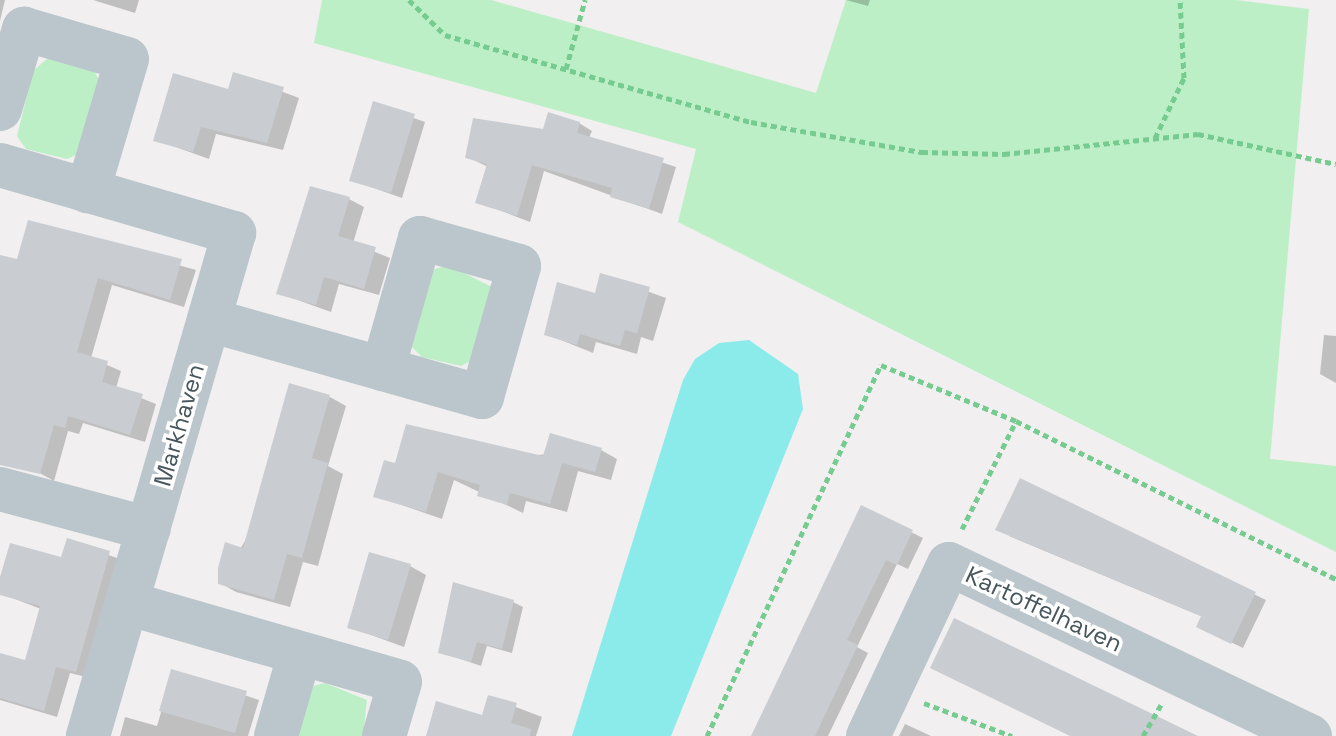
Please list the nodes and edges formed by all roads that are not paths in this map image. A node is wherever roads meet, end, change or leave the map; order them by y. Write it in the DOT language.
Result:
graph roads {
  1 [pos="0,109"];
  2 [pos="0,165"];
  3 [pos="88,191"];
  4 [pos="209,320"];
  5 [pos="383,369"];
  6 [pos="0,489"];
  7 [pos="149,529"];
  8 [pos="127,603"];
  9 [pos="300,653"];
  10 [pos="88,736"];
  11 [pos="276,736"];
  12 [pos="384,736"];
  13 [pos="868,736"];
  14 [pos="1310,736"];
  1 -- 3 [label="street"];
  2 -- 3 [label="street, Markhaven"];
  3 -- 4 [label="street, Markhaven"];
  4 -- 5 [label="street"];
  4 -- 7 [label="street, Markhaven"];
  6 -- 7 [label="street"];
  7 -- 8 [label="street, Markhaven"];
  8 -- 9 [label="street"];
  8 -- 10 [label="street, Markhaven"];
  9 -- 11 [label="street"];
  9 -- 12 [label="street"];
  13 -- 14 [label="street, Kartoffelhaven"];
}
